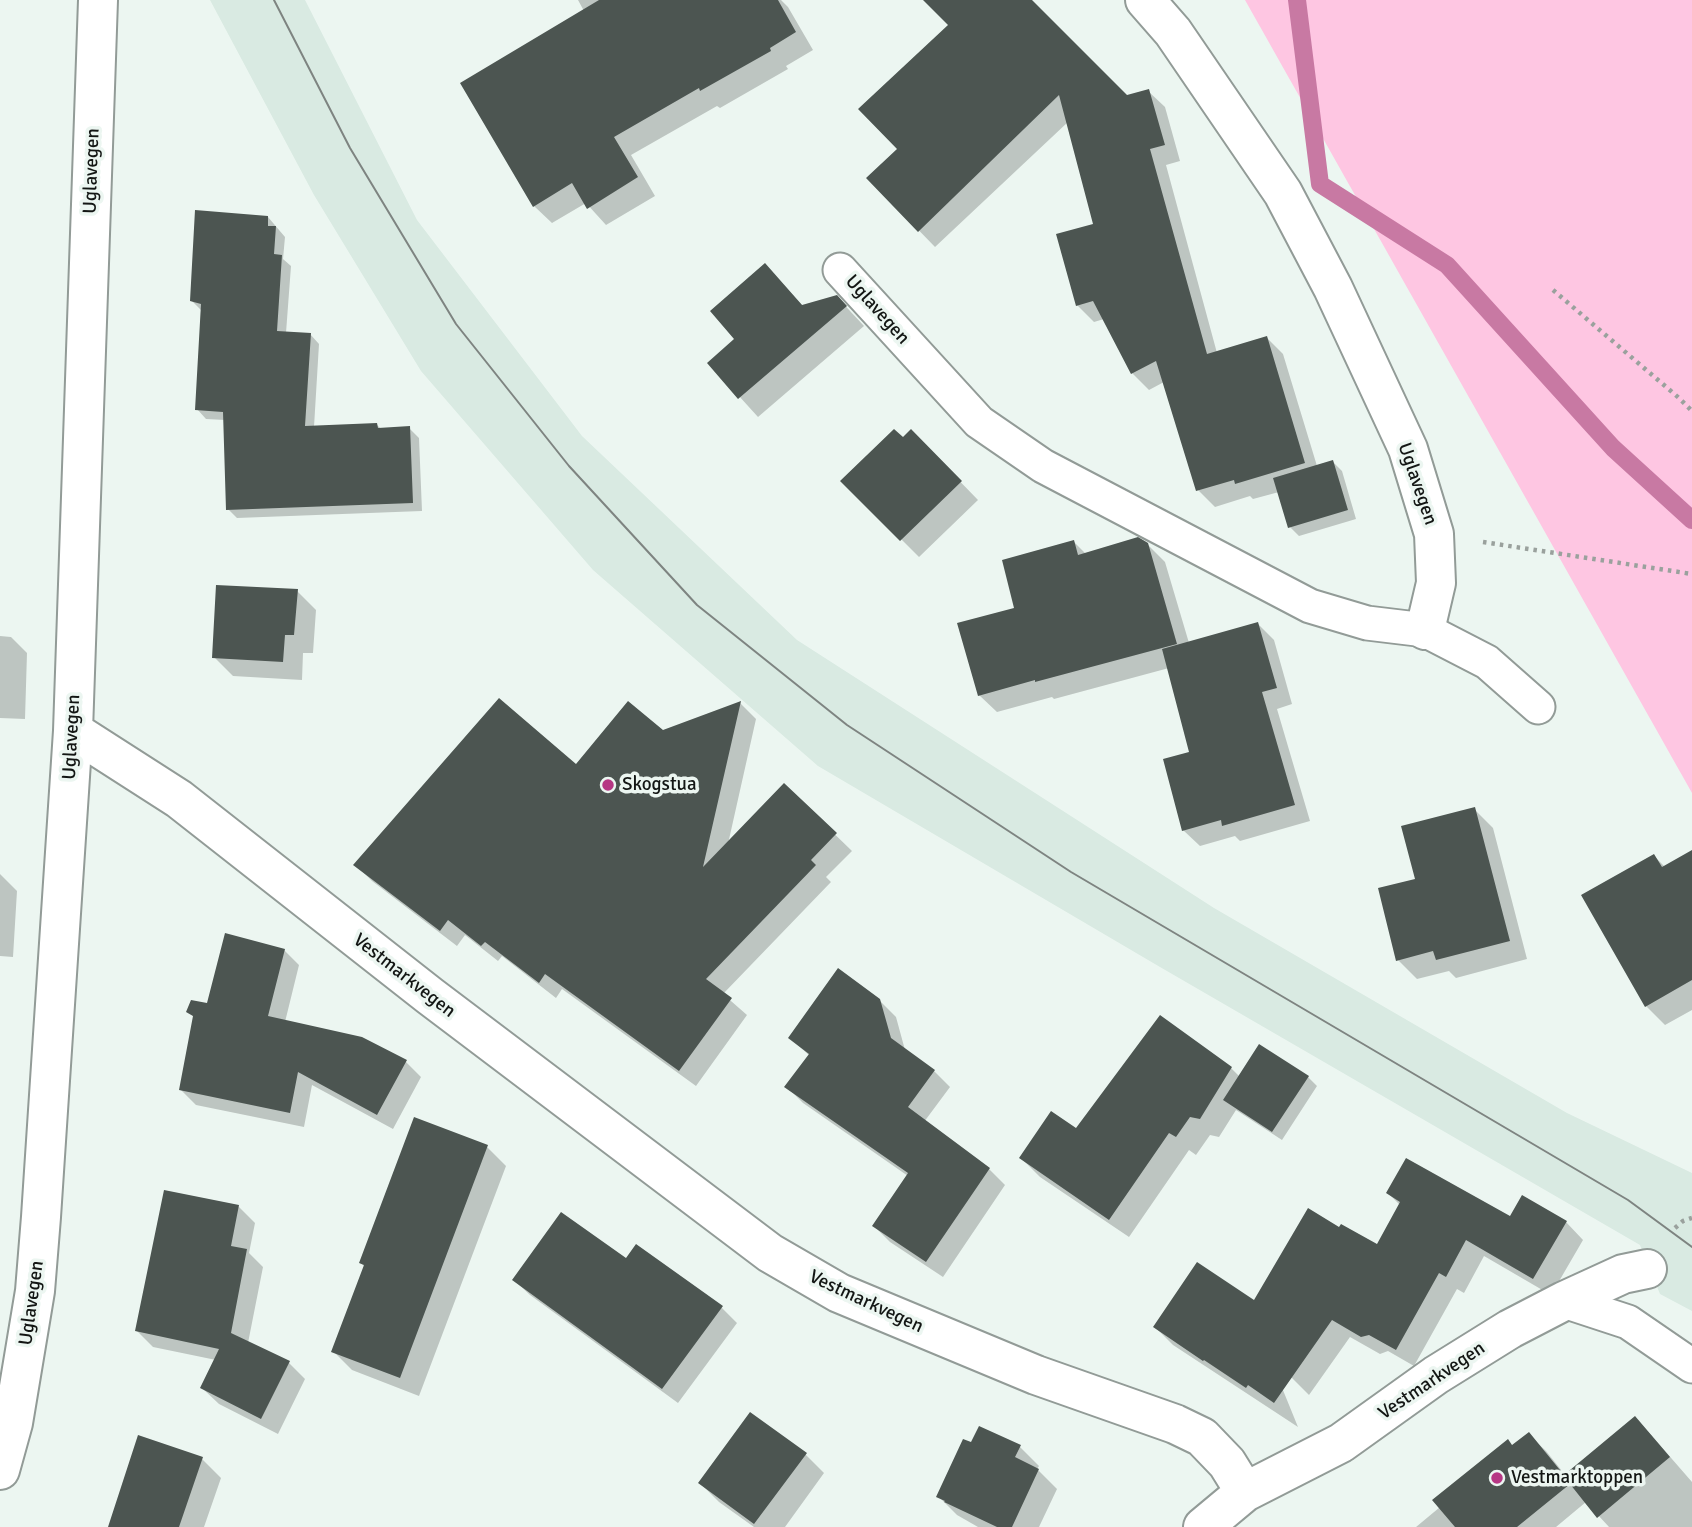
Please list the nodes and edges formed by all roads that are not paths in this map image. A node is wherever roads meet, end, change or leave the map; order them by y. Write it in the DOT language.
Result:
graph roads {
  1 [pos="98,0"];
  2 [pos="1144,0"];
  3 [pos="840,270"];
  4 [pos="1425,630"];
  5 [pos="1538,707"];
  6 [pos="73,732"];
  7 [pos="1647,1269"];
  8 [pos="1564,1301"];
  9 [pos="1692,1366"];
  10 [pos="0,1470"];
  11 [pos="1245,1492"];
  12 [pos="1203,1527"];
  1 -- 6 [label="street, Uglavegen"];
  2 -- 4 [label="street, Uglavegen"];
  3 -- 4 [label="lane, Uglavegen"];
  4 -- 5 [label="lane"];
  6 -- 10 [label="street, Uglavegen"];
  6 -- 11 [label="street, Vestmarkvegen"];
  7 -- 8 [label="street, Vestmarkvegen"];
  8 -- 9 [label="lane"];
  8 -- 11 [label="street, Vestmarkvegen"];
  11 -- 12 [label="street"];
}
